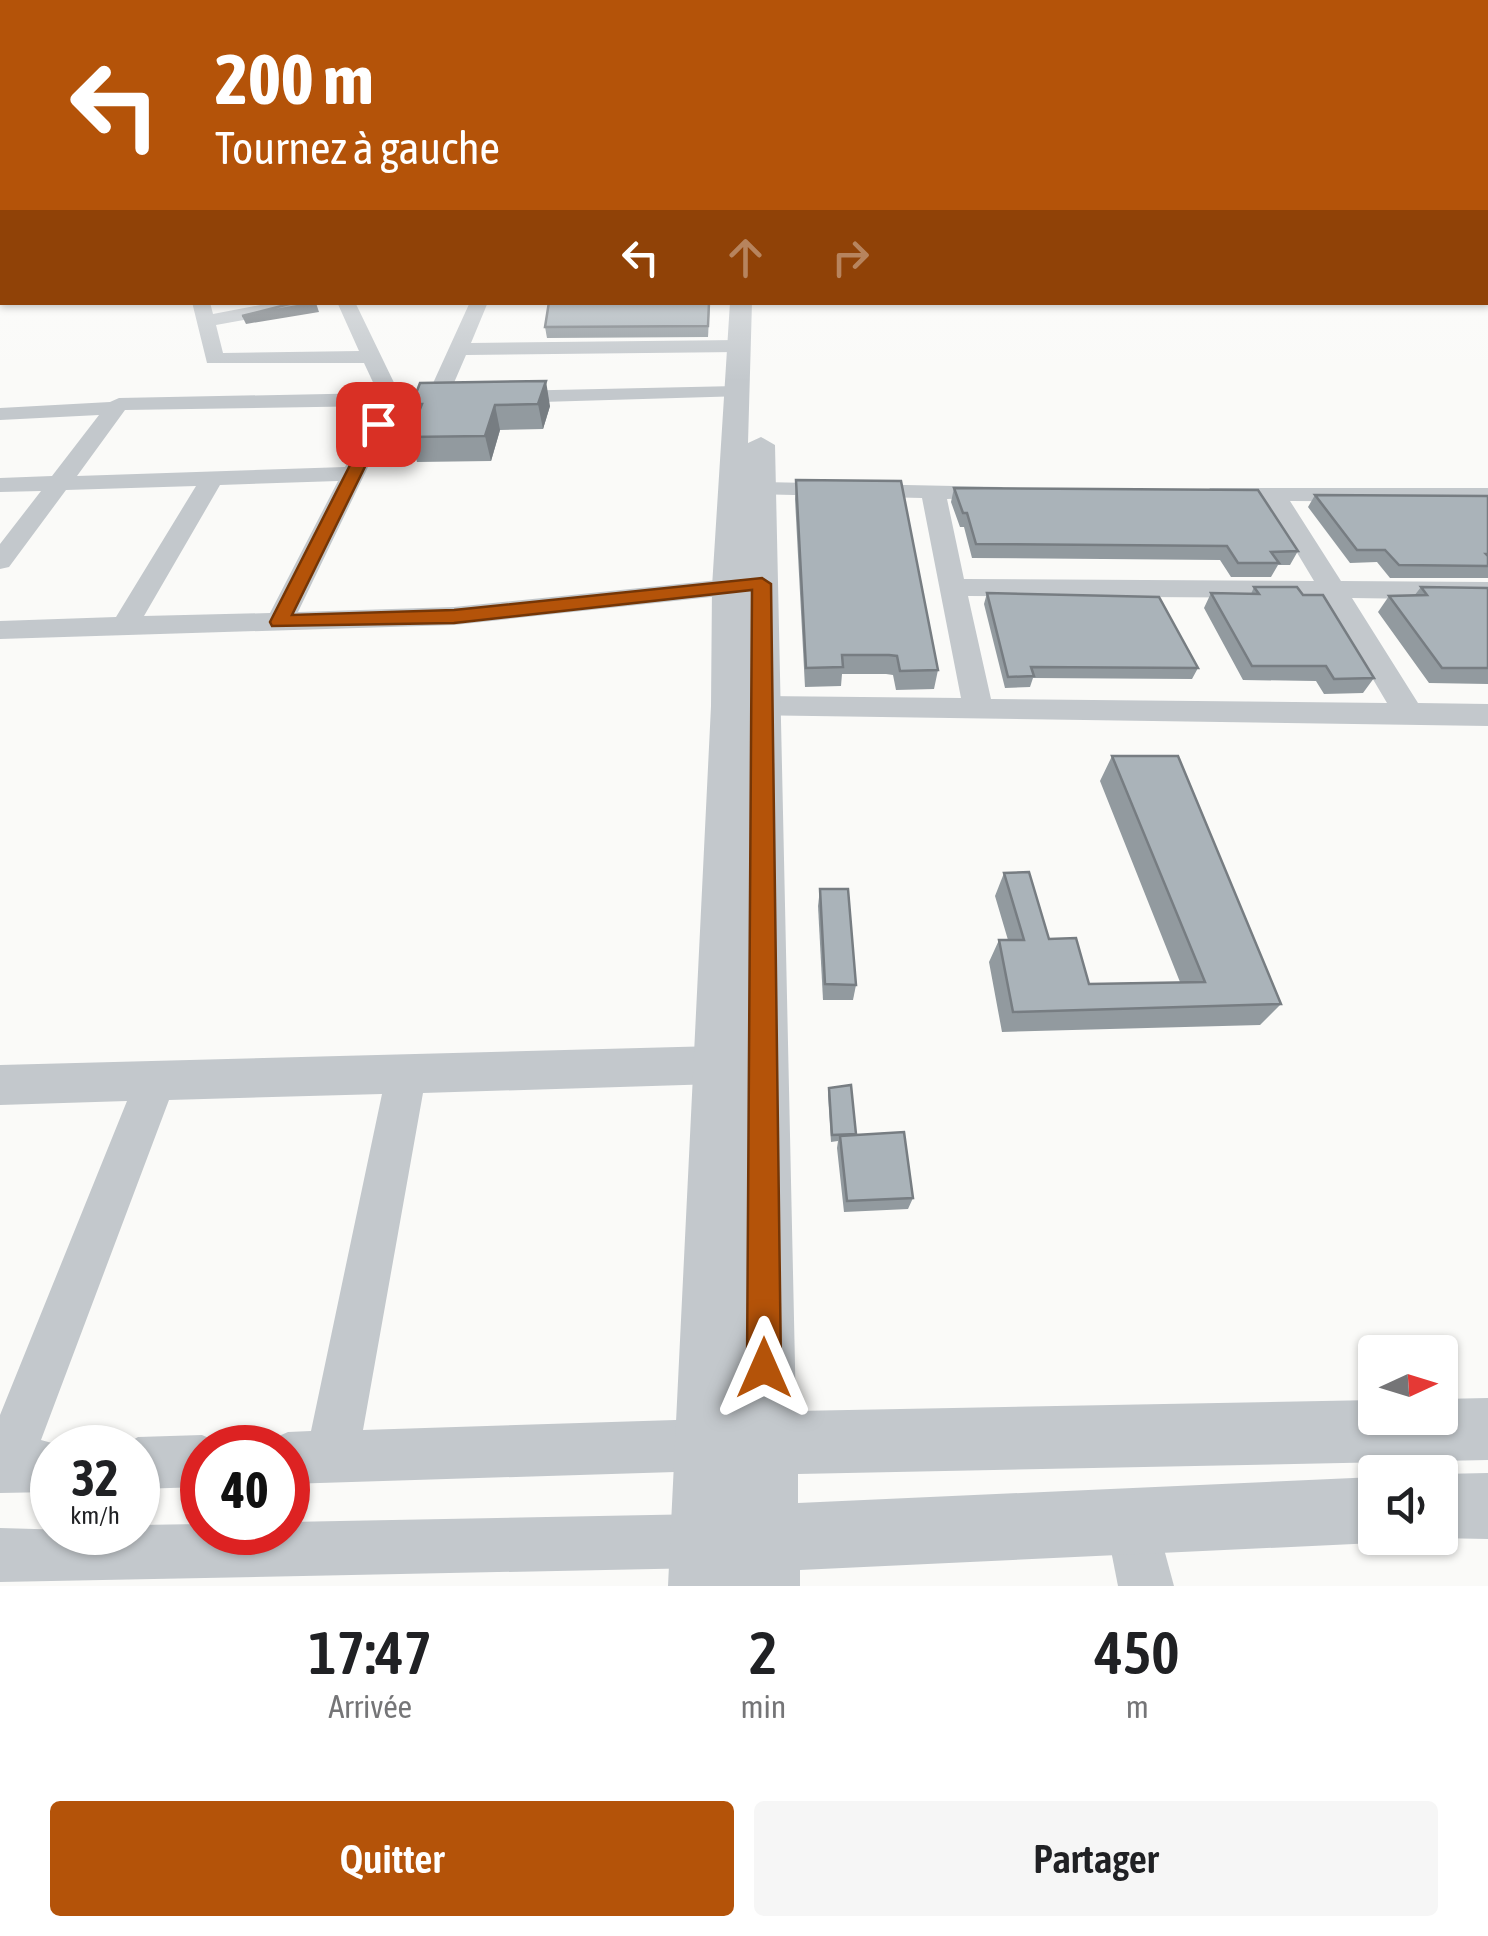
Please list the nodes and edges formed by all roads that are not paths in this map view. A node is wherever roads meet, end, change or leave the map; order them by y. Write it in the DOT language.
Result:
graph roads {
  1 [pos="277,305"];
  2 [pos="347,305"];
  3 [pos="478,305"];
  4 [pos="760,305"];
  5 [pos="203,312"];
  6 [pos="739,324"];
  7 [pos="459,349"];
  8 [pos="371,357"];
  9 [pos="737,392"];
  10 [pos="437,398"];
  11 [pos="391,399"];
  12 [pos="116,408"];
  13 [pos="0,414"];
  14 [pos="354,474"];
  15 [pos="212,478"];
  16 [pos="56,483"];
  17 [pos="0,485"];
  18 [pos="761,488"];
  19 [pos="933,491"];
  20 [pos="1028,492"];
  21 [pos="1198,493"];
  22 [pos="1274,494"];
  23 [pos="1488,496"];
  24 [pos="0,561"];
  25 [pos="745,585"];
  26 [pos="953,586"];
  27 [pos="1333,590"];
  28 [pos="1488,592"];
  29 [pos="279,622"];
  30 [pos="124,626"];
  31 [pos="0,630"];
  32 [pos="762,707"];
  33 [pos="978,710"];
  34 [pos="1410,715"];
  35 [pos="1488,716"];
  36 [pos="716,1065"];
  37 [pos="406,1074"];
  38 [pos="156,1080"];
  39 [pos="0,1085"];
  40 [pos="1488,1429"];
  41 [pos="736,1444"];
  42 [pos="310,1458"];
  43 [pos="19,1467"];
  44 [pos="1488,1506"];
  45 [pos="1458,1507"];
  46 [pos="1358,1511"];
  47 [pos="1132,1520"];
  48 [pos="0,1555"];
  49 [pos="734,1563"];
  50 [pos="1146,1586"];
  1 -- 5 [label="street"];
  2 -- 8 [label="street"];
  3 -- 7 [label="street"];
  4 -- 18 [label="street"];
  5 -- 8 [label="street"];
  6 -- 7 [label="street"];
  6 -- 9 [label="street"];
  7 -- 10 [label="street"];
  8 -- 11 [label="street"];
  9 -- 10 [label="street"];
  9 -- 25 [label="street"];
  10 -- 11 [label="street"];
  11 -- 12 [label="street"];
  11 -- 14 [label="street"];
  12 -- 13 [label="street"];
  12 -- 16 [label="street"];
  14 -- 15 [label="street"];
  14 -- 29 [label="street"];
  15 -- 16 [label="street"];
  15 -- 30 [label="street"];
  16 -- 17 [label="street"];
  16 -- 24 [label="street"];
  18 -- 19 [label="street"];
  18 -- 25 [label="street"];
  19 -- 20 [label="street"];
  19 -- 26 [label="street"];
  21 -- 22 [label="street"];
  22 -- 23 [label="street"];
  22 -- 27 [label="street"];
  25 -- 29 [label="street"];
  25 -- 32 [label="street"];
  25 -- 36 [label="street"];
  26 -- 27 [label="street"];
  26 -- 33 [label="street"];
  27 -- 28 [label="street"];
  27 -- 34 [label="street"];
  29 -- 30 [label="street"];
  30 -- 31 [label="street"];
  32 -- 33 [label="street"];
  32 -- 41 [label="street"];
  33 -- 34 [label="street"];
  34 -- 35 [label="street"];
  36 -- 37 [label="street"];
  36 -- 41 [label="street"];
  37 -- 38 [label="street"];
  37 -- 42 [label="street"];
  38 -- 39 [label="street"];
  38 -- 43 [label="street"];
  40 -- 41 [label="street"];
  41 -- 42 [label="street"];
  41 -- 49 [label="street"];
  41 -- 49 [label="street"];
  44 -- 45 [label="street"];
  46 -- 47 [label="street"];
  47 -- 49 [label="street"];
  47 -- 50 [label="street"];
  48 -- 49 [label="street"];
}
